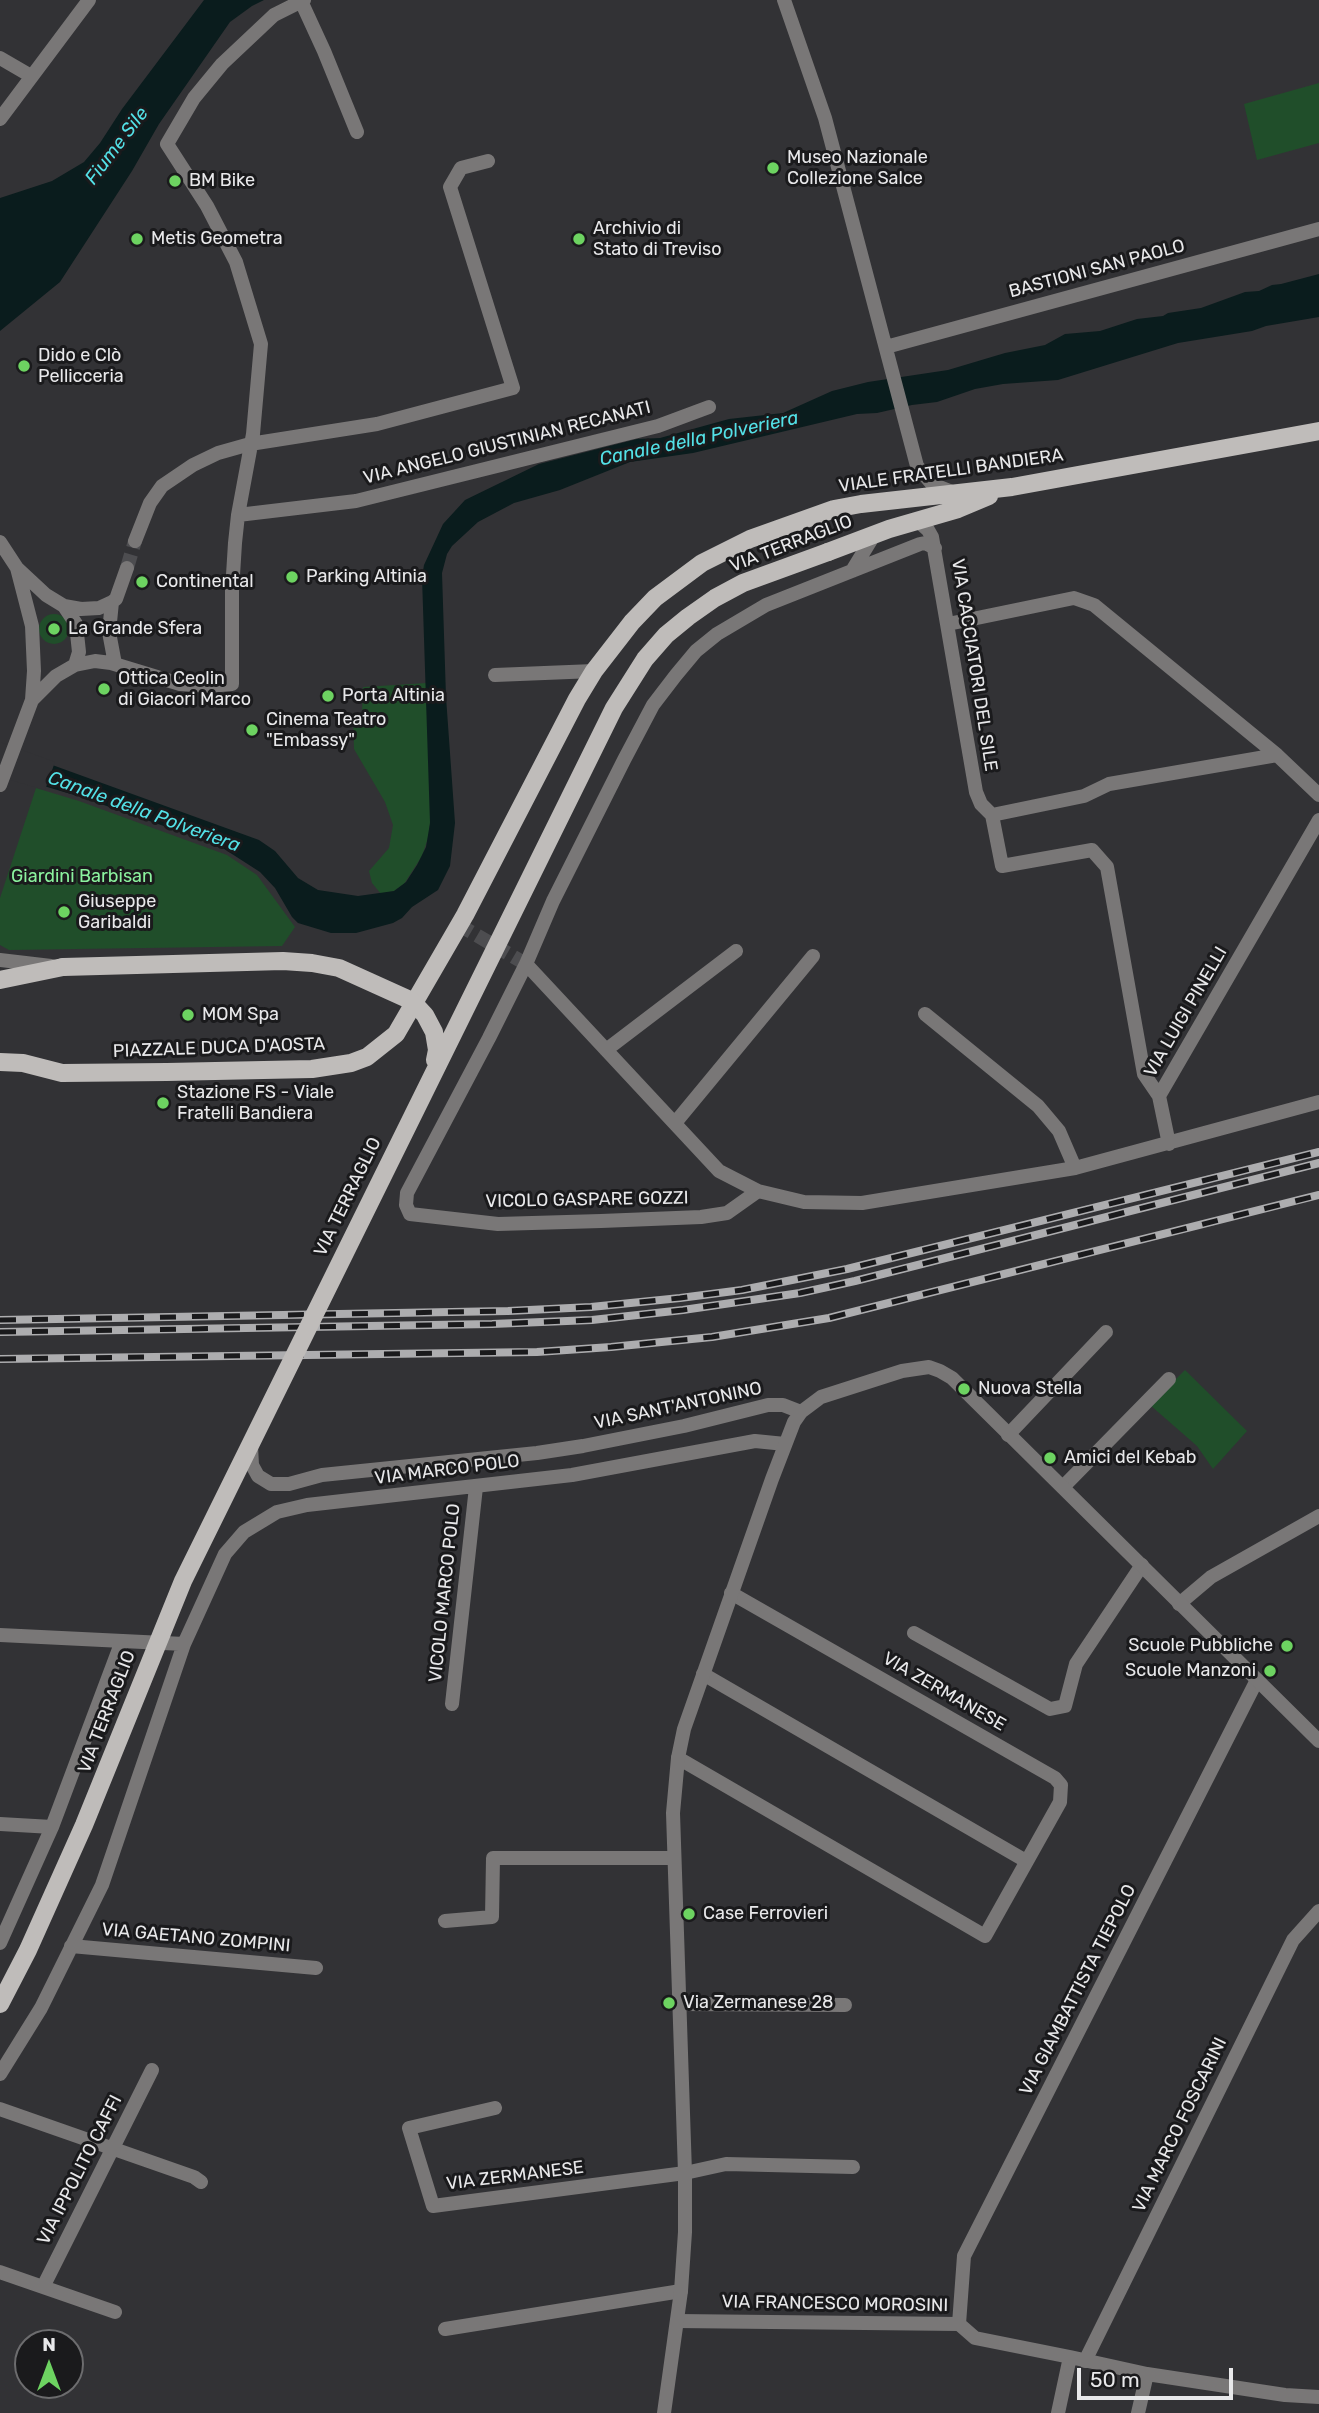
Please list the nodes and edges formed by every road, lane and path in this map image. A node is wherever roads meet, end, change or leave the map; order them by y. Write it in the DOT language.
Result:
graph roads {
  1 [pos="89,0"];
  2 [pos="302,0"];
  3 [pos="785,0"];
  4 [pos="0,58"];
  5 [pos="31,76"];
  6 [pos="0,119"];
  7 [pos="357,132"];
  8 [pos="488,161"];
  9 [pos="1319,229"];
  10 [pos="887,352"];
  11 [pos="709,407"];
  12 [pos="1319,431"];
  13 [pos="250,444"];
  14 [pos="1012,486"];
  15 [pos="958,494"];
  16 [pos="237,515"];
  17 [pos="918,521"];
  18 [pos="874,535"];
  19 [pos="135,541"];
  20 [pos="0,542"];
  21 [pos="934,548"];
  22 [pos="17,568"];
  23 [pos="127,568"];
  24 [pos="851,572"];
  25 [pos="114,601"];
  26 [pos="64,606"];
  27 [pos="948,624"];
  28 [pos="115,664"];
  29 [pos="75,665"];
  30 [pos="594,671"];
  31 [pos="495,675"];
  32 [pos="32,701"];
  33 [pos="1277,755"];
  34 [pos="1,783"];
  35 [pos="1319,795"];
  36 [pos="992,814"];
  37 [pos="1319,820"];
  38 [pos="459,925"];
  39 [pos="736,951"];
  40 [pos="813,956"];
  41 [pos="0,960"];
  42 [pos="526,964"];
  43 [pos="63,967"];
  44 [pos="0,980"];
  45 [pos="925,1014"];
  46 [pos="606,1050"];
  47 [pos="0,1062"];
  48 [pos="434,1070"];
  49 [pos="1159,1096"];
  50 [pos="1319,1102"];
  51 [pos="675,1123"];
  52 [pos="1169,1144"];
  53 [pos="1075,1168"];
  54 [pos="758,1191"];
  55 [pos="1107,1332"];
  56 [pos="1169,1379"];
  57 [pos="801,1412"];
  58 [pos="1009,1435"];
  59 [pos="251,1443"];
  60 [pos="785,1444"];
  61 [pos="476,1487"];
  62 [pos="1063,1487"];
  63 [pos="1319,1516"];
  64 [pos="1142,1565"];
  65 [pos="731,1593"];
  66 [pos="1179,1604"];
  67 [pos="914,1633"];
  68 [pos="0,1635"];
  69 [pos="122,1641"];
  70 [pos="184,1644"];
  71 [pos="703,1674"];
  72 [pos="1257,1680"];
  73 [pos="452,1703"];
  74 [pos="1319,1741"];
  75 [pos="677,1758"];
  76 [pos="0,1824"];
  77 [pos="52,1827"];
  78 [pos="674,1858"];
  79 [pos="1026,1861"];
  80 [pos="1319,1911"];
  81 [pos="445,1921"];
  82 [pos="5,1924"];
  83 [pos="0,1942"];
  84 [pos="71,1946"];
  85 [pos="316,1968"];
  86 [pos="0,2004"];
  87 [pos="680,2004"];
  88 [pos="845,2005"];
  89 [pos="152,2070"];
  90 [pos="0,2074"];
  91 [pos="495,2108"];
  92 [pos="0,2109"];
  93 [pos="113,2149"];
  94 [pos="853,2168"];
  95 [pos="685,2173"];
  96 [pos="201,2182"];
  97 [pos="0,2272"];
  98 [pos="43,2287"];
  99 [pos="681,2291"];
  100 [pos="115,2312"];
  101 [pos="677,2321"];
  102 [pos="959,2324"];
  103 [pos="445,2329"];
  104 [pos="1070,2357"];
  105 [pos="1085,2361"];
  106 [pos="1147,2374"];
  107 [pos="1319,2397"];
  108 [pos="664,2413"];
  109 [pos="1058,2413"];
  110 [pos="1138,2413"];
  1 -- 5 [label="street"];
  2 -- 7 [label="street"];
  2 -- 13 [label="street"];
  3 -- 10 [label="street"];
  4 -- 5 [label="street"];
  5 -- 6 [label="street"];
  8 -- 13 [label="street"];
  9 -- 10 [label="street, BASTIONI SAN PAOLO"];
  10 -- 15 [label="street"];
  11 -- 16 [label="street, VIA ANGELO GIUSTINIAN RECANATI"];
  12 -- 14 [label="main road, VIALE FRATELLI BANDIERA"];
  13 -- 16 [label="street"];
  13 -- 19 [label="street"];
  14 -- 15 [label="main road, VIALE FRATELLI BANDIERA"];
  14 -- 17 [label="main road, VIA TERRAGLIO"];
  15 -- 30 [label="main road, VIALE FRATELLI BANDIERA"];
  16 -- 28 [label="street"];
  17 -- 18 [label="main road, VIA TERRAGLIO"];
  17 -- 21 [label="street, VIA CACCIATORI DEL SILE"];
  18 -- 24 [label="street, VIA TERRAGLIO"];
  18 -- 48 [label="main road, VIA TERRAGLIO, bridge"];
  20 -- 22 [label="street"];
  21 -- 24 [label="street"];
  21 -- 27 [label="street, VIA CACCIATORI DEL SILE"];
  22 -- 26 [label="street"];
  22 -- 32 [label="street"];
  23 -- 25 [label="street"];
  24 -- 42 [label="street"];
  25 -- 26 [label="street"];
  25 -- 28 [label="street"];
  26 -- 29 [label="street"];
  27 -- 33 [label="street"];
  27 -- 36 [label="street, VIA CACCIATORI DEL SILE"];
  28 -- 29 [label="street"];
  29 -- 32 [label="street"];
  30 -- 31 [label="street"];
  30 -- 38 [label="main road, VIALE FRATELLI BANDIERA"];
  32 -- 34 [label="street"];
  33 -- 35 [label="street"];
  33 -- 36 [label="street"];
  36 -- 49 [label="street, VIA CACCIATORI DEL SILE"];
  37 -- 49 [label="street, VIA LUIGI PINELLI"];
  38 -- 47 [label="main road, PIAZZALE DUCA D'AOSTA"];
  39 -- 46 [label="street"];
  40 -- 51 [label="street"];
  41 -- 43 [label="street"];
  42 -- 46 [label="street"];
  42 -- 54 [label="street, VICOLO GASPARE GOZZI"];
  43 -- 44 [label="main road"];
  43 -- 48 [label="main road, bridge"];
  45 -- 53 [label="street"];
  46 -- 51 [label="street"];
  48 -- 59 [label="main road, VIA TERRAGLIO, bridge"];
  49 -- 52 [label="street, VIA LUIGI PINELLI"];
  50 -- 52 [label="street"];
  51 -- 54 [label="street"];
  52 -- 53 [label="street"];
  53 -- 54 [label="street"];
  55 -- 58 [label="street"];
  56 -- 62 [label="street"];
  57 -- 58 [label="street"];
  57 -- 59 [label="street, VIA SANT'ANTONINO"];
  57 -- 60 [label="street"];
  58 -- 62 [label="street"];
  59 -- 86 [label="main road, VIA TERRAGLIO, bridge"];
  60 -- 61 [label="street, VIA MARCO POLO"];
  60 -- 65 [label="street"];
  61 -- 70 [label="street, VIA MARCO POLO"];
  61 -- 73 [label="street, VICOLO MARCO POLO"];
  62 -- 64 [label="street"];
  63 -- 66 [label="street"];
  64 -- 66 [label="street"];
  64 -- 67 [label="street"];
  65 -- 71 [label="street"];
  65 -- 79 [label="street, VIA ZERMANESE"];
  66 -- 72 [label="street"];
  68 -- 69 [label="street"];
  69 -- 70 [label="street"];
  69 -- 77 [label="street, VIA TERRAGLIO"];
  70 -- 84 [label="street"];
  71 -- 75 [label="street"];
  71 -- 79 [label="street"];
  72 -- 74 [label="street"];
  72 -- 102 [label="street, VIA GIAMBATTISTA TIEPOLO"];
  75 -- 78 [label="street"];
  75 -- 79 [label="street, VIA ZERMANESE"];
  76 -- 77 [label="street"];
  77 -- 82 [label="street, VIA TERRAGLIO"];
  78 -- 81 [label="street"];
  78 -- 87 [label="street"];
  80 -- 105 [label="street, VIA MARCO FOSCARINI"];
  82 -- 83 [label="street, VIA TERRAGLIO"];
  84 -- 85 [label="street, VIA GAETANO ZOMPINI"];
  84 -- 90 [label="street"];
  87 -- 88 [label="street"];
  87 -- 95 [label="street"];
  89 -- 93 [label="street, VIA IPPOLITO CAFFI"];
  91 -- 95 [label="street, VIA ZERMANESE"];
  92 -- 93 [label="street"];
  93 -- 96 [label="street"];
  93 -- 98 [label="street, VIA IPPOLITO CAFFI"];
  94 -- 95 [label="street"];
  95 -- 99 [label="street"];
  97 -- 98 [label="street"];
  98 -- 100 [label="street"];
  99 -- 101 [label="street"];
  99 -- 103 [label="street"];
  101 -- 102 [label="street, VIA FRANCESCO MOROSINI"];
  101 -- 108 [label="street"];
  102 -- 104 [label="street, VIA FRANCESCO MOROSINI"];
  104 -- 105 [label="street, VIA FRANCESCO MOROSINI"];
  104 -- 109 [label="street"];
  105 -- 106 [label="street, VIA FRANCESCO MOROSINI"];
  106 -- 107 [label="street, VIA FRANCESCO MOROSINI"];
  106 -- 110 [label="street"];
}
